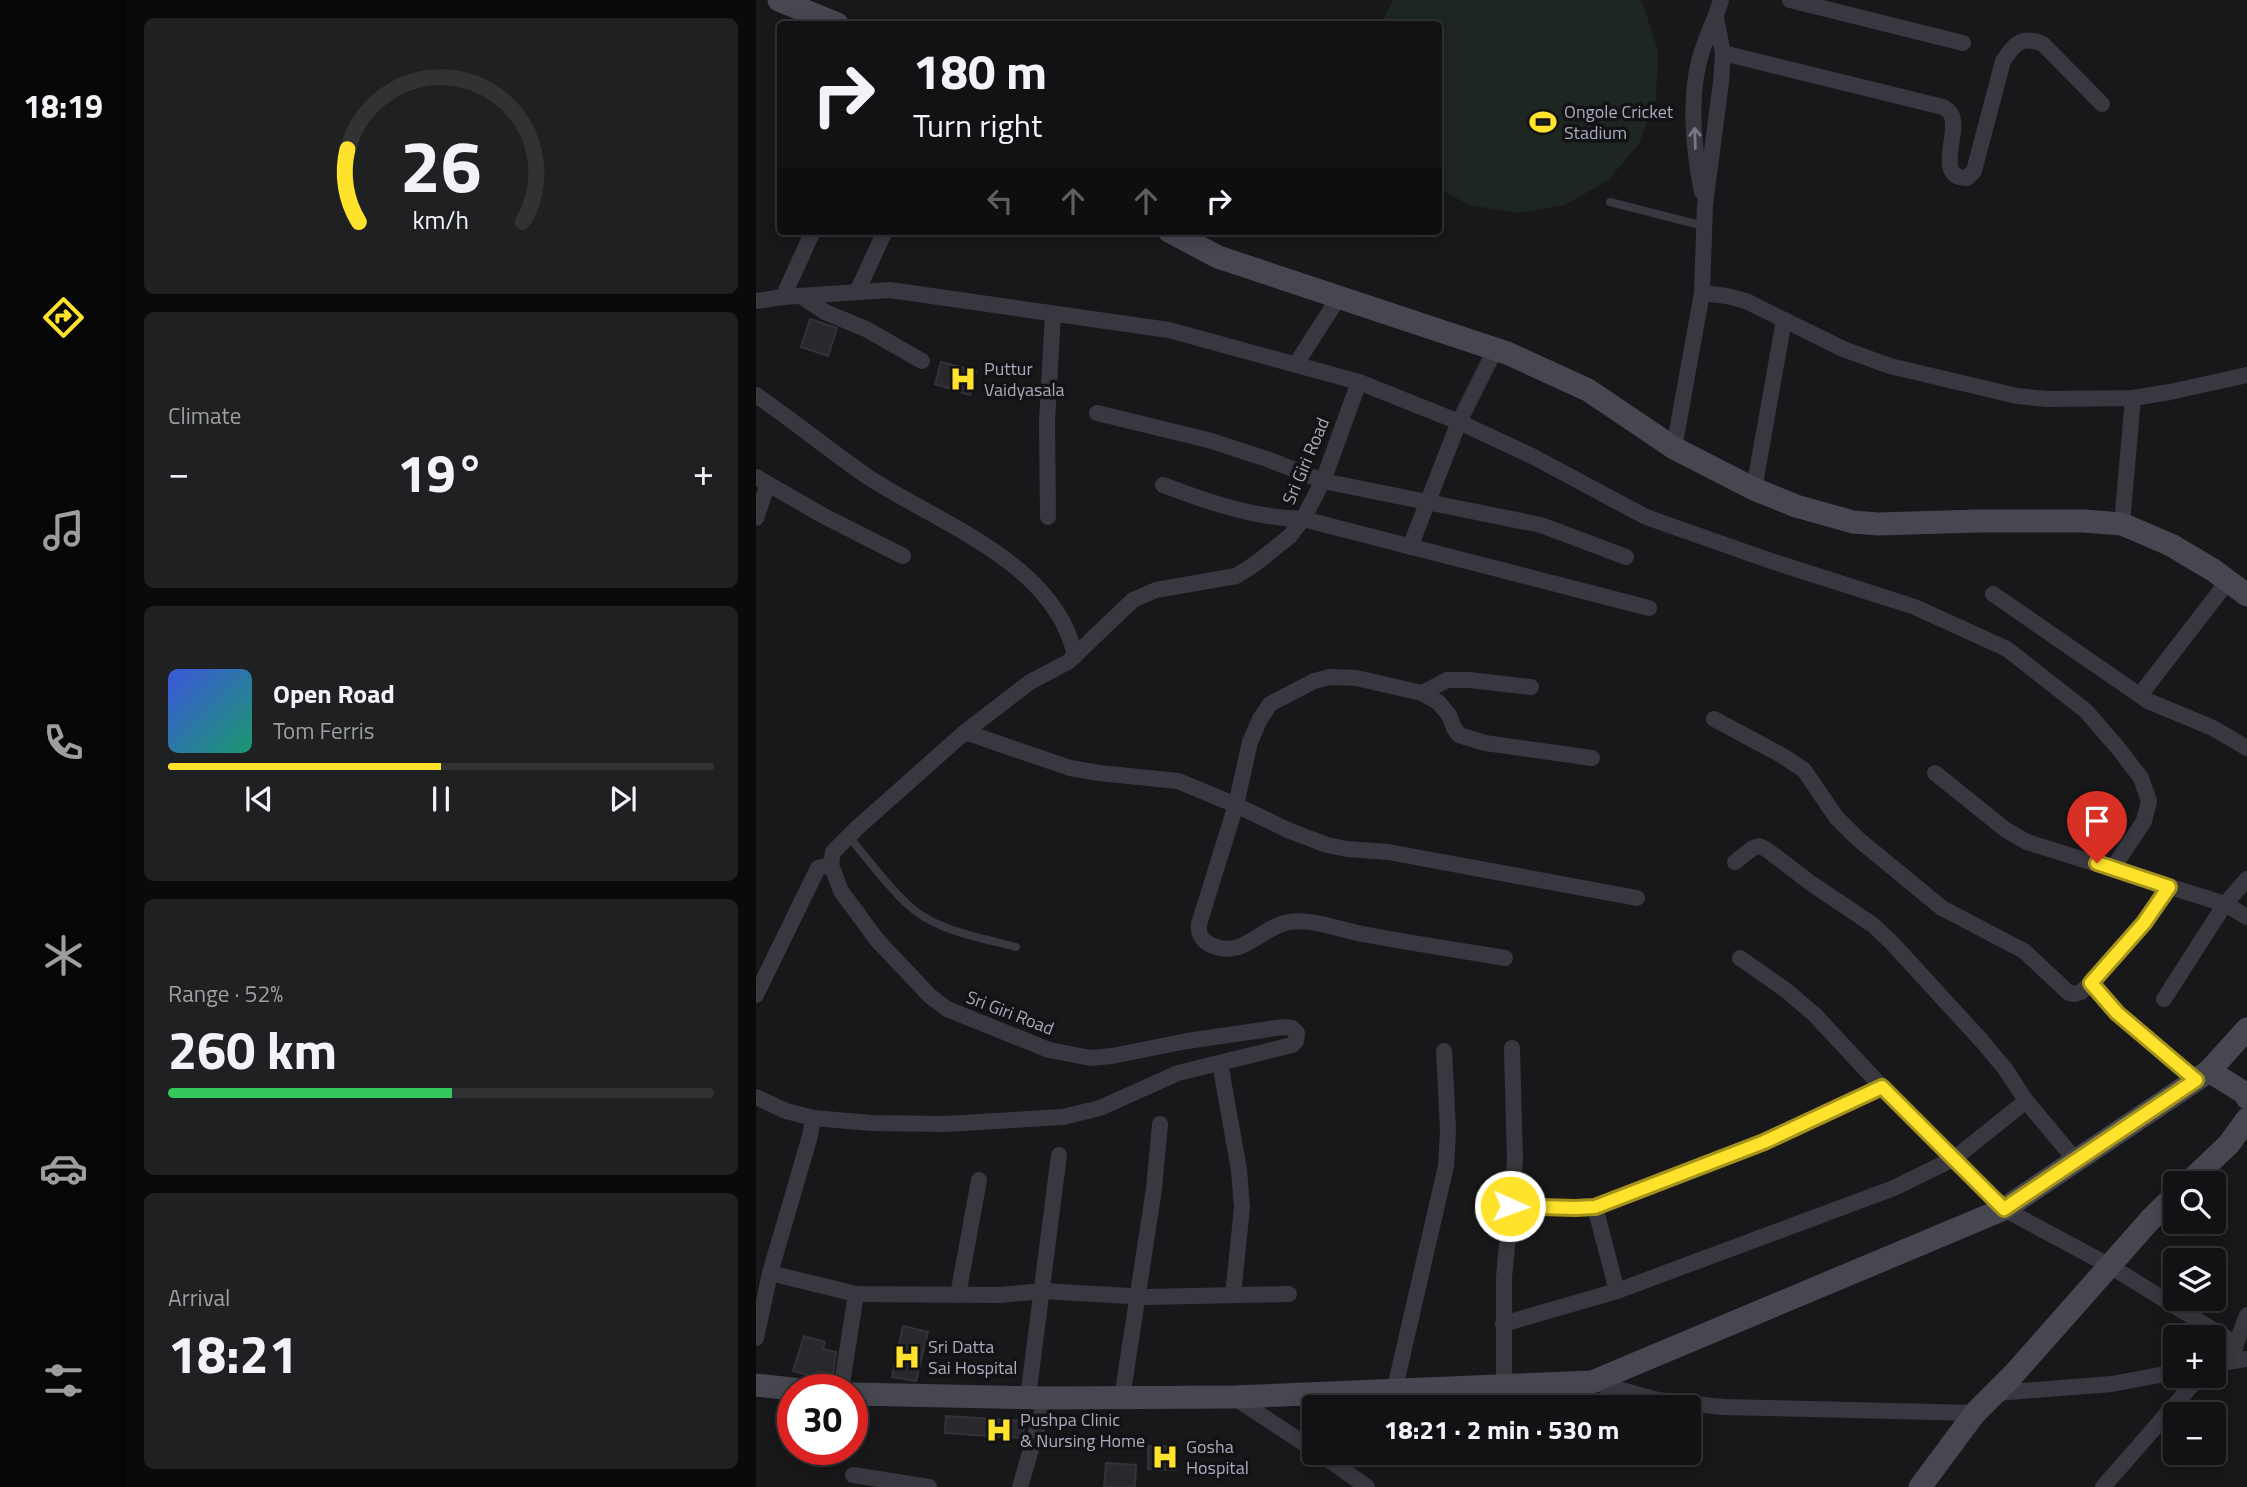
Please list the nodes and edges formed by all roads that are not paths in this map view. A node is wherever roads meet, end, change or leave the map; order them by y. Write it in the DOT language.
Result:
graph roads {
  1 [pos="779,0"];
  2 [pos="1721,0"];
  3 [pos="1790,0"];
  4 [pos="1716,18"];
  5 [pos="830,21"];
  6 [pos="1963,43"];
  7 [pos="1723,53"];
  8 [pos="2102,104"];
  9 [pos="1610,202"];
  10 [pos="1705,205"];
  11 [pos="1704,226"];
  12 [pos="811,235"];
  13 [pos="883,235"];
  14 [pos="1177,235"];
  15 [pos="857,292"];
  16 [pos="1702,293"];
  17 [pos="801,296"];
  18 [pos="783,297"];
  19 [pos="1339,297"];
  20 [pos="756,301"];
  21 [pos="1054,314"];
  22 [pos="1784,320"];
  23 [pos="1496,348"];
  24 [pos="922,361"];
  25 [pos="1296,364"];
  26 [pos="2247,375"];
  27 [pos="1359,382"];
  28 [pos="756,395"];
  29 [pos="2133,398"];
  30 [pos="1097,412"];
  31 [pos="1460,422"];
  32 [pos="1674,448"];
  33 [pos="762,480"];
  34 [pos="1323,481"];
  35 [pos="1163,485"];
  36 [pos="1754,489"];
  37 [pos="1426,502"];
  38 [pos="1048,517"];
  39 [pos="756,518"];
  40 [pos="1303,519"];
  41 [pos="2122,524"];
  42 [pos="1409,547"];
  43 [pos="903,556"];
  44 [pos="1626,557"];
  45 [pos="2240,586"];
  46 [pos="1993,594"];
  47 [pos="1649,608"];
  48 [pos="1075,656"];
  49 [pos="1531,687"];
  50 [pos="1422,692"];
  51 [pos="2140,695"];
  52 [pos="1714,719"];
  53 [pos="965,732"];
  54 [pos="2247,748"];
  55 [pos="1592,758"];
  56 [pos="1936,773"];
  57 [pos="1236,805"];
  58 [pos="849,837"];
  59 [pos="1735,862"];
  60 [pos="831,865"];
  61 [pos="2113,868"];
  62 [pos="2247,879"];
  63 [pos="2169,887"];
  64 [pos="1637,898"];
  65 [pos="2225,905"];
  66 [pos="2247,917"];
  67 [pos="1016,947"];
  68 [pos="1504,958"];
  69 [pos="1740,958"];
  70 [pos="2091,983"];
  71 [pos="756,995"];
  72 [pos="2164,999"];
  73 [pos="2247,1029"];
  74 [pos="1512,1048"];
  75 [pos="1444,1051"];
  76 [pos="1220,1063"];
  77 [pos="2202,1076"];
  78 [pos="1882,1087"];
  79 [pos="2247,1095"];
  80 [pos="756,1097"];
  81 [pos="2026,1101"];
  82 [pos="813,1118"];
  83 [pos="2247,1119"];
  84 [pos="1160,1124"];
  85 [pos="1059,1155"];
  86 [pos="1955,1158"];
  87 [pos="2077,1162"];
  88 [pos="2201,1171"];
  89 [pos="979,1180"];
  90 [pos="1510,1206"];
  91 [pos="1595,1207"];
  92 [pos="2163,1207"];
  93 [pos="2004,1209"];
  94 [pos="2110,1266"];
  95 [pos="770,1273"];
  96 [pos="1043,1291"];
  97 [pos="1617,1291"];
  98 [pos="856,1294"];
  99 [pos="1289,1294"];
  100 [pos="958,1295"];
  101 [pos="1233,1295"];
  102 [pos="1137,1296"];
  103 [pos="2247,1315"];
  104 [pos="1503,1324"];
  105 [pos="756,1338"];
  106 [pos="2236,1344"];
  107 [pos="2239,1360"];
  108 [pos="844,1374"];
  109 [pos="2163,1374"];
  110 [pos="1592,1382"];
  111 [pos="756,1385"];
  112 [pos="1504,1386"];
  113 [pos="777,1387"];
  114 [pos="2190,1388"];
  115 [pos="1394,1392"];
  116 [pos="1996,1393"];
  117 [pos="868,1394"];
  118 [pos="1037,1397"];
  119 [pos="1234,1397"];
  120 [pos="1122,1398"];
  121 [pos="1975,1413"];
  122 [pos="1302,1442"];
  123 [pos="1335,1465"];
  124 [pos="853,1475"];
  125 [pos="1349,1475"];
  126 [pos="929,1487"];
  127 [pos="1020,1487"];
  128 [pos="1337,1487"];
  129 [pos="1367,1487"];
  130 [pos="1920,1487"];
  131 [pos="2103,1487"];
  1 -- 5 [label="street"];
  2 -- 4 [label="street"];
  3 -- 6 [label="street"];
  4 -- 7 [label="street"];
  10 -- 4 [label="street, one-way"];
  7 -- 8 [label="street"];
  7 -- 10 [label="street"];
  9 -- 11 [label="lane"];
  10 -- 11 [label="street"];
  11 -- 16 [label="street"];
  12 -- 18 [label="street"];
  13 -- 15 [label="street"];
  14 -- 19 [label="street"];
  15 -- 17 [label="street"];
  15 -- 21 [label="street"];
  16 -- 22 [label="street"];
  16 -- 32 [label="street"];
  17 -- 18 [label="street"];
  17 -- 24 [label="street"];
  18 -- 20 [label="street"];
  19 -- 23 [label="street"];
  19 -- 25 [label="street"];
  21 -- 25 [label="street"];
  21 -- 38 [label="street"];
  22 -- 29 [label="street"];
  22 -- 36 [label="street"];
  23 -- 31 [label="street"];
  23 -- 32 [label="street"];
  25 -- 27 [label="street"];
  26 -- 29 [label="street"];
  27 -- 31 [label="street"];
  27 -- 34 [label="street, Sri Giri Road"];
  28 -- 48 [label="street"];
  29 -- 41 [label="street"];
  30 -- 34 [label="street"];
  31 -- 37 [label="street"];
  31 -- 61 [label="street"];
  32 -- 36 [label="street"];
  33 -- 39 [label="street"];
  33 -- 43 [label="street"];
  34 -- 37 [label="street"];
  34 -- 40 [label="street, Sri Giri Road"];
  35 -- 40 [label="street"];
  36 -- 41 [label="street"];
  37 -- 42 [label="street"];
  37 -- 44 [label="street"];
  40 -- 42 [label="street"];
  40 -- 48 [label="street, Sri Giri Road"];
  41 -- 45 [label="street"];
  42 -- 47 [label="street"];
  45 -- 51 [label="street"];
  46 -- 51 [label="street"];
  48 -- 53 [label="street, Sri Giri Road"];
  49 -- 50 [label="street"];
  50 -- 55 [label="street"];
  50 -- 57 [label="street"];
  51 -- 54 [label="street"];
  52 -- 70 [label="street"];
  53 -- 57 [label="street"];
  53 -- 58 [label="street, Sri Giri Road"];
  56 -- 61 [label="street"];
  57 -- 64 [label="street"];
  57 -- 68 [label="street"];
  58 -- 60 [label="street, Sri Giri Road"];
  58 -- 67 [label="lane"];
  59 -- 81 [label="street"];
  60 -- 71 [label="street"];
  60 -- 76 [label="street, Sri Giri Road"];
  61 -- 63 [label="street"];
  62 -- 65 [label="street"];
  63 -- 65 [label="street"];
  63 -- 70 [label="street"];
  65 -- 66 [label="street"];
  65 -- 72 [label="street"];
  69 -- 78 [label="street"];
  70 -- 77 [label="street"];
  73 -- 77 [label="street"];
  74 -- 90 [label="street"];
  75 -- 115 [label="street"];
  76 -- 82 [label="street, Sri Giri Road"];
  76 -- 101 [label="street"];
  77 -- 79 [label="street"];
  77 -- 87 [label="street"];
  78 -- 86 [label="street"];
  78 -- 91 [label="street"];
  80 -- 82 [label="street, Sri Giri Road"];
  81 -- 86 [label="street"];
  81 -- 87 [label="street"];
  82 -- 95 [label="street"];
  83 -- 88 [label="street"];
  84 -- 102 [label="street"];
  85 -- 96 [label="street"];
  86 -- 93 [label="street"];
  86 -- 97 [label="street"];
  87 -- 93 [label="street"];
  89 -- 100 [label="street"];
  90 -- 91 [label="street"];
  90 -- 104 [label="street"];
  91 -- 97 [label="street"];
  92 -- 94 [label="street"];
  93 -- 94 [label="street"];
  93 -- 110 [label="street"];
  94 -- 106 [label="street"];
  94 -- 116 [label="street"];
  95 -- 98 [label="street"];
  95 -- 105 [label="street"];
  96 -- 100 [label="street"];
  96 -- 102 [label="street"];
  96 -- 118 [label="street"];
  97 -- 104 [label="street"];
  98 -- 100 [label="street"];
  98 -- 108 [label="street"];
  99 -- 101 [label="street"];
  101 -- 102 [label="street"];
  102 -- 120 [label="street"];
  103 -- 106 [label="street"];
  104 -- 112 [label="street"];
  106 -- 107 [label="street"];
  109 -- 116 [label="street"];
  110 -- 112 [label="street"];
  110 -- 121 [label="street"];
  111 -- 113 [label="street"];
  112 -- 115 [label="street"];
  114 -- 131 [label="street"];
  115 -- 119 [label="street"];
  116 -- 121 [label="street"];
  117 -- 118 [label="street"];
  118 -- 120 [label="street"];
  118 -- 127 [label="street"];
  119 -- 120 [label="street"];
  119 -- 122 [label="street"];
  121 -- 130 [label="street"];
  123 -- 125 [label="street"];
  124 -- 126 [label="street"];
  125 -- 128 [label="street"];
  125 -- 129 [label="street"];
}
